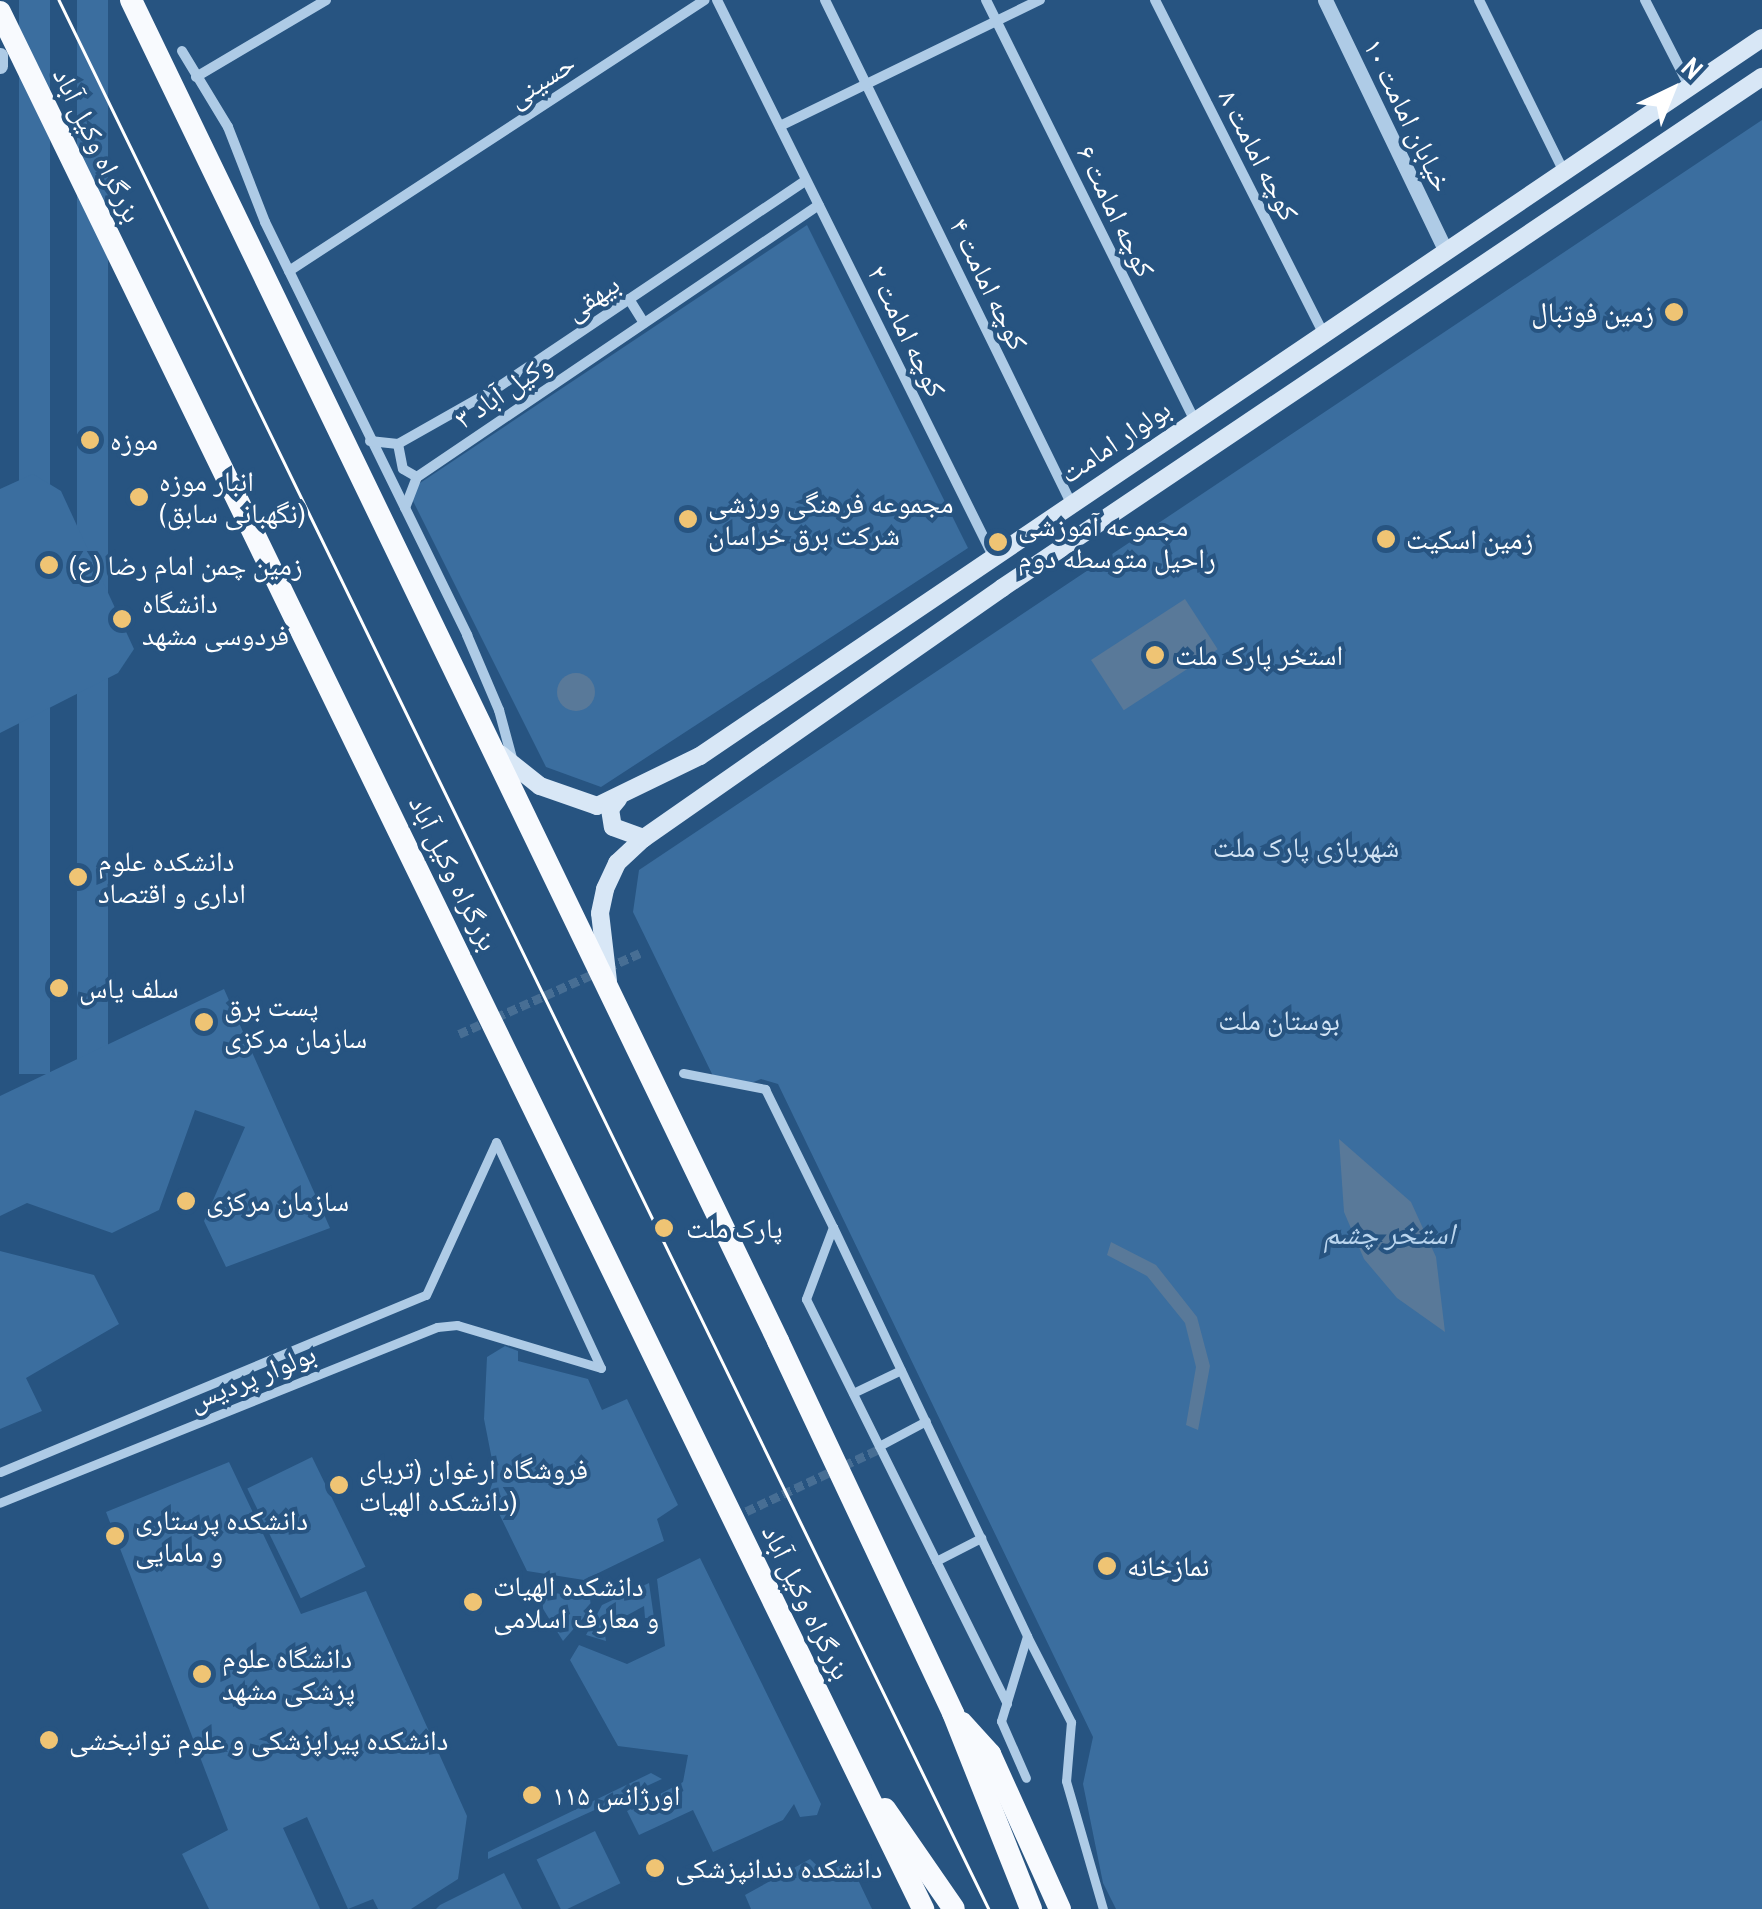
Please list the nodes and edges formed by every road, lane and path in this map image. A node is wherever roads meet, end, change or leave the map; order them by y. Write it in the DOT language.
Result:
graph roads {
  1 [pos="131,0"];
  2 [pos="144,0"];
  3 [pos="326,0"];
  4 [pos="704,0"];
  5 [pos="718,0"];
  6 [pos="825,0"];
  7 [pos="986,0"];
  8 [pos="1040,0"];
  9 [pos="1155,0"];
  10 [pos="1325,0"];
  11 [pos="1479,0"];
  12 [pos="1645,0"];
  13 [pos="0,12"];
  14 [pos="996,21"];
  15 [pos="147,32"];
  16 [pos="1762,38"];
  17 [pos="182,51"];
  18 [pos="1762,77"];
  19 [pos="196,78"];
  20 [pos="866,84"];
  21 [pos="1690,86"];
  22 [pos="780,126"];
  23 [pos="1564,172"];
  24 [pos="806,180"];
  25 [pos="819,204"];
  26 [pos="1446,251"];
  27 [pos="289,271"];
  28 [pos="629,299"];
  29 [pos="644,323"];
  30 [pos="1322,330"];
  31 [pos="1195,421"];
  32 [pos="370,441"];
  33 [pos="398,444"];
  34 [pos="417,476"];
  35 [pos="1070,503"];
  36 [pos="405,508"];
  37 [pos="993,556"];
  38 [pos="489,743"];
  39 [pos="514,768"];
  40 [pos="618,798"];
  41 [pos="644,838"];
  42 [pos="610,992"];
  43 [pos="683,1073"];
  44 [pos="834,1226"];
  45 [pos="902,1370"];
  46 [pos="852,1393"];
  47 [pos="926,1422"];
  48 [pos="879,1446"];
  49 [pos="0,1472"];
  50 [pos="0,1503"];
  51 [pos="980,1538"];
  52 [pos="936,1561"];
  53 [pos="1027,1636"];
  54 [pos="1007,1704"];
  55 [pos="952,1713"];
  56 [pos="851,1762"];
  57 [pos="1026,1778"];
  58 [pos="910,1909"];
  59 [pos="923,1909"];
  60 [pos="954,1909"];
  61 [pos="1031,1909"];
  62 [pos="1060,1909"];
  63 [pos="1103,1909"];
  1 -- 15 [label="highway"];
  2 -- 15 [label="main road"];
  3 -- 19 [label="street"];
  4 -- 27 [label="street, حسینی"];
  5 -- 22 [label="street, کوچه امامت ۲"];
  6 -- 20 [label="street, کوچه امامت ۴"];
  7 -- 14 [label="street, کوچه امامت ۶"];
  8 -- 14 [label="street"];
  9 -- 30 [label="street, کوچه امامت ۸"];
  10 -- 26 [label="street, خیابان امامت ۱۰"];
  11 -- 23 [label="street"];
  12 -- 21 [label="street"];
  13 -- 56 [label="highway, بزرگراه وکیل آباد"];
  14 -- 20 [label="street"];
  14 -- 31 [label="street, کوچه امامت ۶"];
  15 -- 38 [label="highway"];
  16 -- 21 [label="main road, بولوار امامت"];
  17 -- 19 [label="street"];
  18 -- 41 [label="main road"];
  19 -- 27 [label="street"];
  20 -- 22 [label="street"];
  20 -- 35 [label="street, کوچه امامت ۴"];
  21 -- 23 [label="main road, بولوار امامت"];
  22 -- 24 [label="street, کوچه امامت ۲"];
  23 -- 26 [label="main road, بولوار امامت"];
  24 -- 25 [label="street, کوچه امامت ۲"];
  24 -- 28 [label="street, بیهقی"];
  25 -- 29 [label="street, بیهقی"];
  25 -- 37 [label="street, کوچه امامت ۲"];
  26 -- 30 [label="main road, بولوار امامت"];
  27 -- 32 [label="street"];
  28 -- 29 [label="street"];
  28 -- 33 [label="street, بیهقی"];
  29 -- 34 [label="street, ۳ وکیل آباد"];
  30 -- 31 [label="main road, بولوار امامت"];
  31 -- 35 [label="main road, بولوار امامت"];
  32 -- 33 [label="street"];
  32 -- 36 [label="street"];
  33 -- 34 [label="street"];
  34 -- 36 [label="street"];
  35 -- 37 [label="main road, بولوار امامت"];
  36 -- 39 [label="street"];
  37 -- 40 [label="main road, بولوار امامت"];
  38 -- 39 [label="main road, بولوار امامت"];
  38 -- 42 [label="highway"];
  39 -- 40 [label="main road, بولوار امامت"];
  40 -- 41 [label="main road"];
  41 -- 42 [label="main road"];
  42 -- 55 [label="highway"];
  43 -- 44 [label="street"];
  44 -- 45 [label="street"];
  44 -- 46 [label="street"];
  45 -- 46 [label="street"];
  45 -- 47 [label="street"];
  46 -- 48 [label="street"];
  47 -- 48 [label="street"];
  47 -- 51 [label="street"];
  48 -- 52 [label="street"];
  49 -- 50 [label="street, بولوار پردیس"];
  51 -- 52 [label="street"];
  51 -- 53 [label="street"];
  52 -- 54 [label="street"];
  53 -- 54 [label="street"];
  53 -- 63 [label="street"];
  54 -- 57 [label="street"];
  55 -- 61 [label="highway"];
  55 -- 62 [label="highway"];
  56 -- 58 [label="highway"];
  56 -- 59 [label="highway, بزرگراه وکیل آباد"];
  56 -- 60 [label="highway, بزرگراه وکیل آباد"];
}
